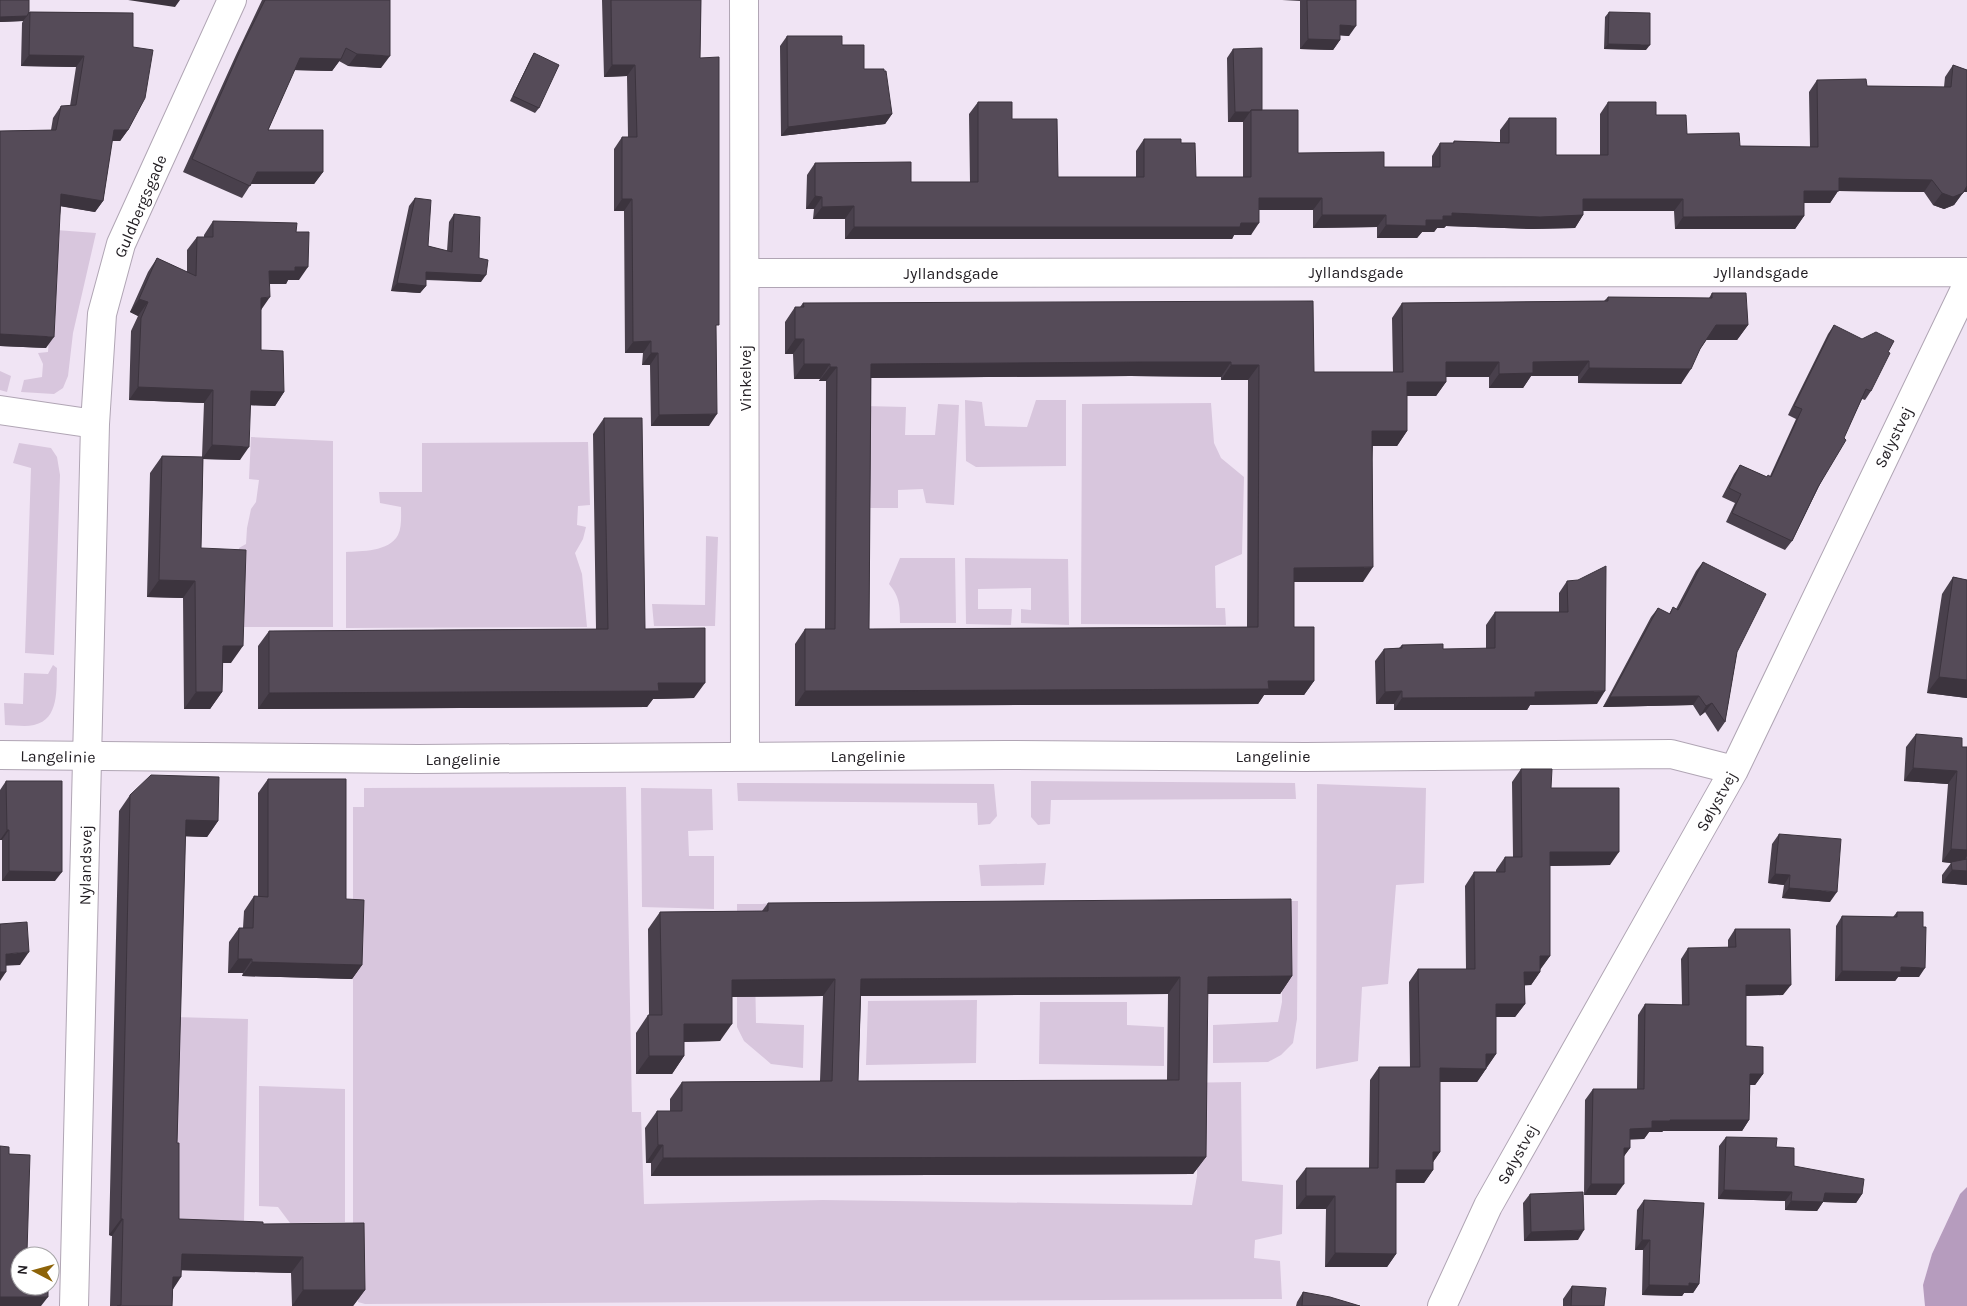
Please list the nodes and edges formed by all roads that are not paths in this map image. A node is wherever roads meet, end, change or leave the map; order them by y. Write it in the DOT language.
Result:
graph roads {
  1 [pos="232,0"];
  2 [pos="744,0"];
  3 [pos="1967,272"];
  4 [pos="745,273"];
  5 [pos="1967,285"];
  6 [pos="0,410"];
  7 [pos="95,424"];
  8 [pos="0,755"];
  9 [pos="87,756"];
  10 [pos="745,757"];
  11 [pos="1734,770"];
  12 [pos="74,1306"];
  13 [pos="1442,1306"];
  1 -- 7 [label="street, Guldbergsgade"];
  2 -- 4 [label="street, Vinkelvej"];
  3 -- 4 [label="street, Jyllandsgade"];
  4 -- 10 [label="street, Vinkelvej"];
  5 -- 11 [label="street, Sølystvej"];
  6 -- 7 [label="street"];
  7 -- 9 [label="street, Nylandsvej"];
  8 -- 9 [label="street, Langelinie"];
  9 -- 10 [label="street, Langelinie"];
  9 -- 12 [label="street, Nylandsvej"];
  10 -- 11 [label="street, Langelinie"];
  11 -- 13 [label="street, Sølystvej"];
}
